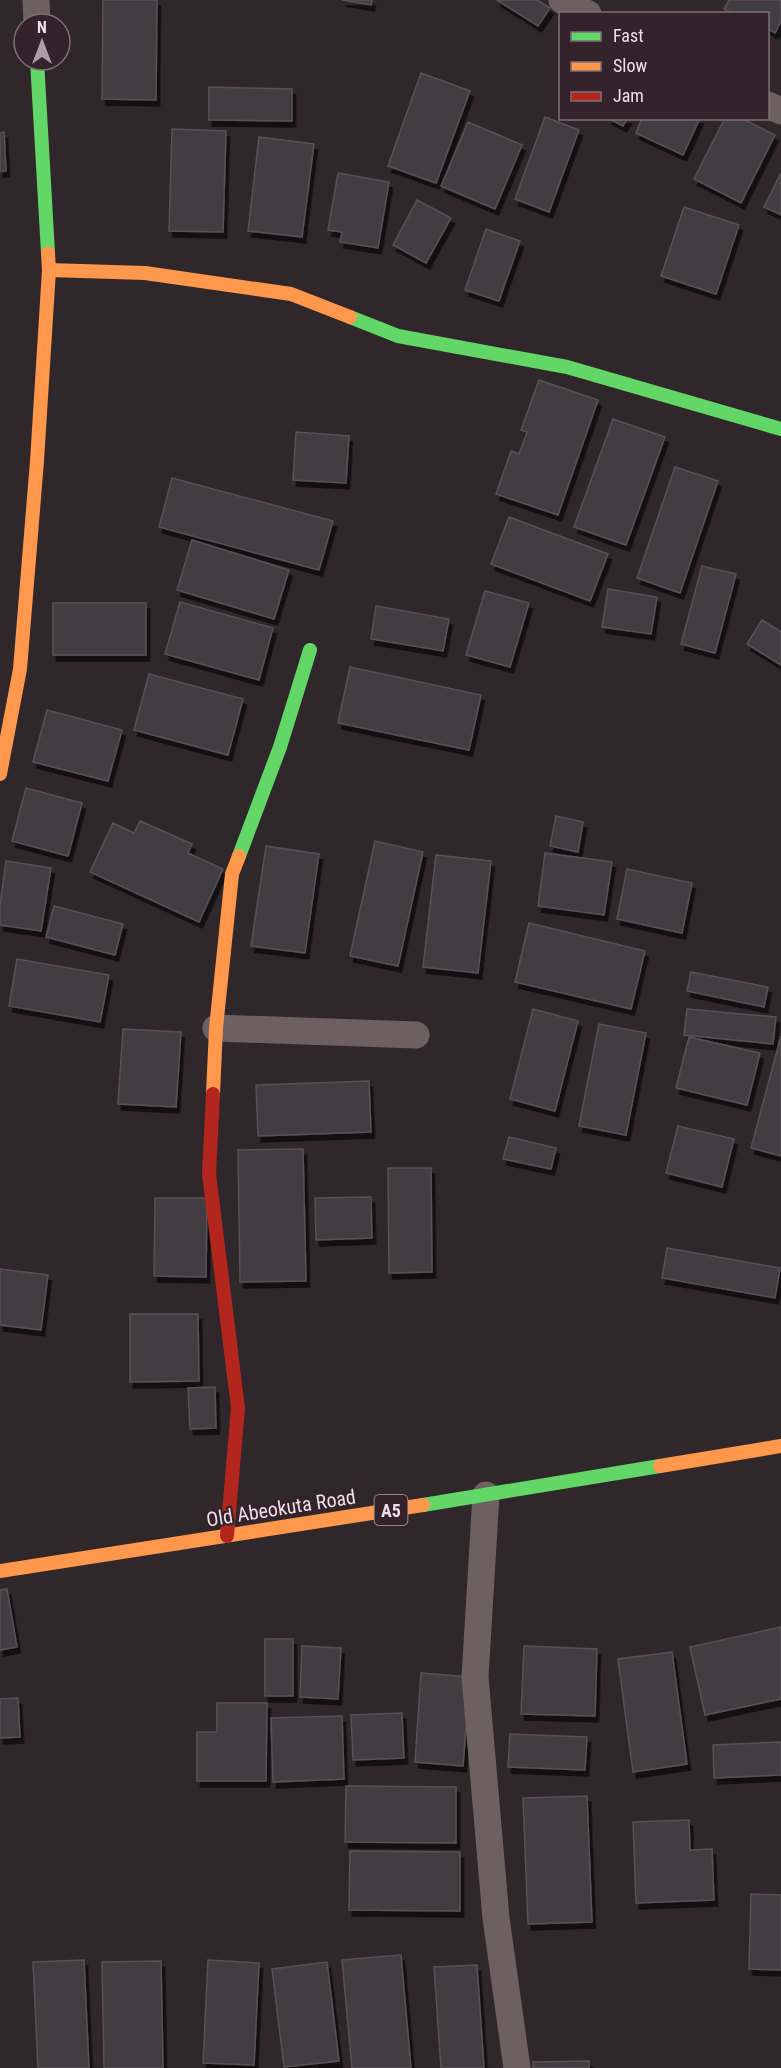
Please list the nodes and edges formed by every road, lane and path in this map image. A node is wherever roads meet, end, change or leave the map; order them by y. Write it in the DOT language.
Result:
graph roads {
  1 [pos="562,0"];
  2 [pos="584,12"];
  3 [pos="38,72"];
  4 [pos="49,270"];
  5 [pos="781,429"];
  6 [pos="310,650"];
  7 [pos="0,774"];
  8 [pos="216,1028"];
  9 [pos="416,1035"];
  10 [pos="781,1446"];
  11 [pos="486,1495"];
  12 [pos="227,1536"];
  13 [pos="0,1571"];
  14 [pos="517,2068"];
  1 -- 2 [label="street"];
  3 -- 4 [label="main road"];
  4 -- 5 [label="main road"];
  4 -- 7 [label="main road"];
  6 -- 8 [label="main road"];
  8 -- 9 [label="street"];
  8 -- 12 [label="main road"];
  10 -- 11 [label="main road, Old Abeokuta Road / A5"];
  11 -- 12 [label="main road, Old Abeokuta Road / A5"];
  11 -- 14 [label="street"];
  12 -- 13 [label="main road, Old Abeokuta Road / A5"];
}
